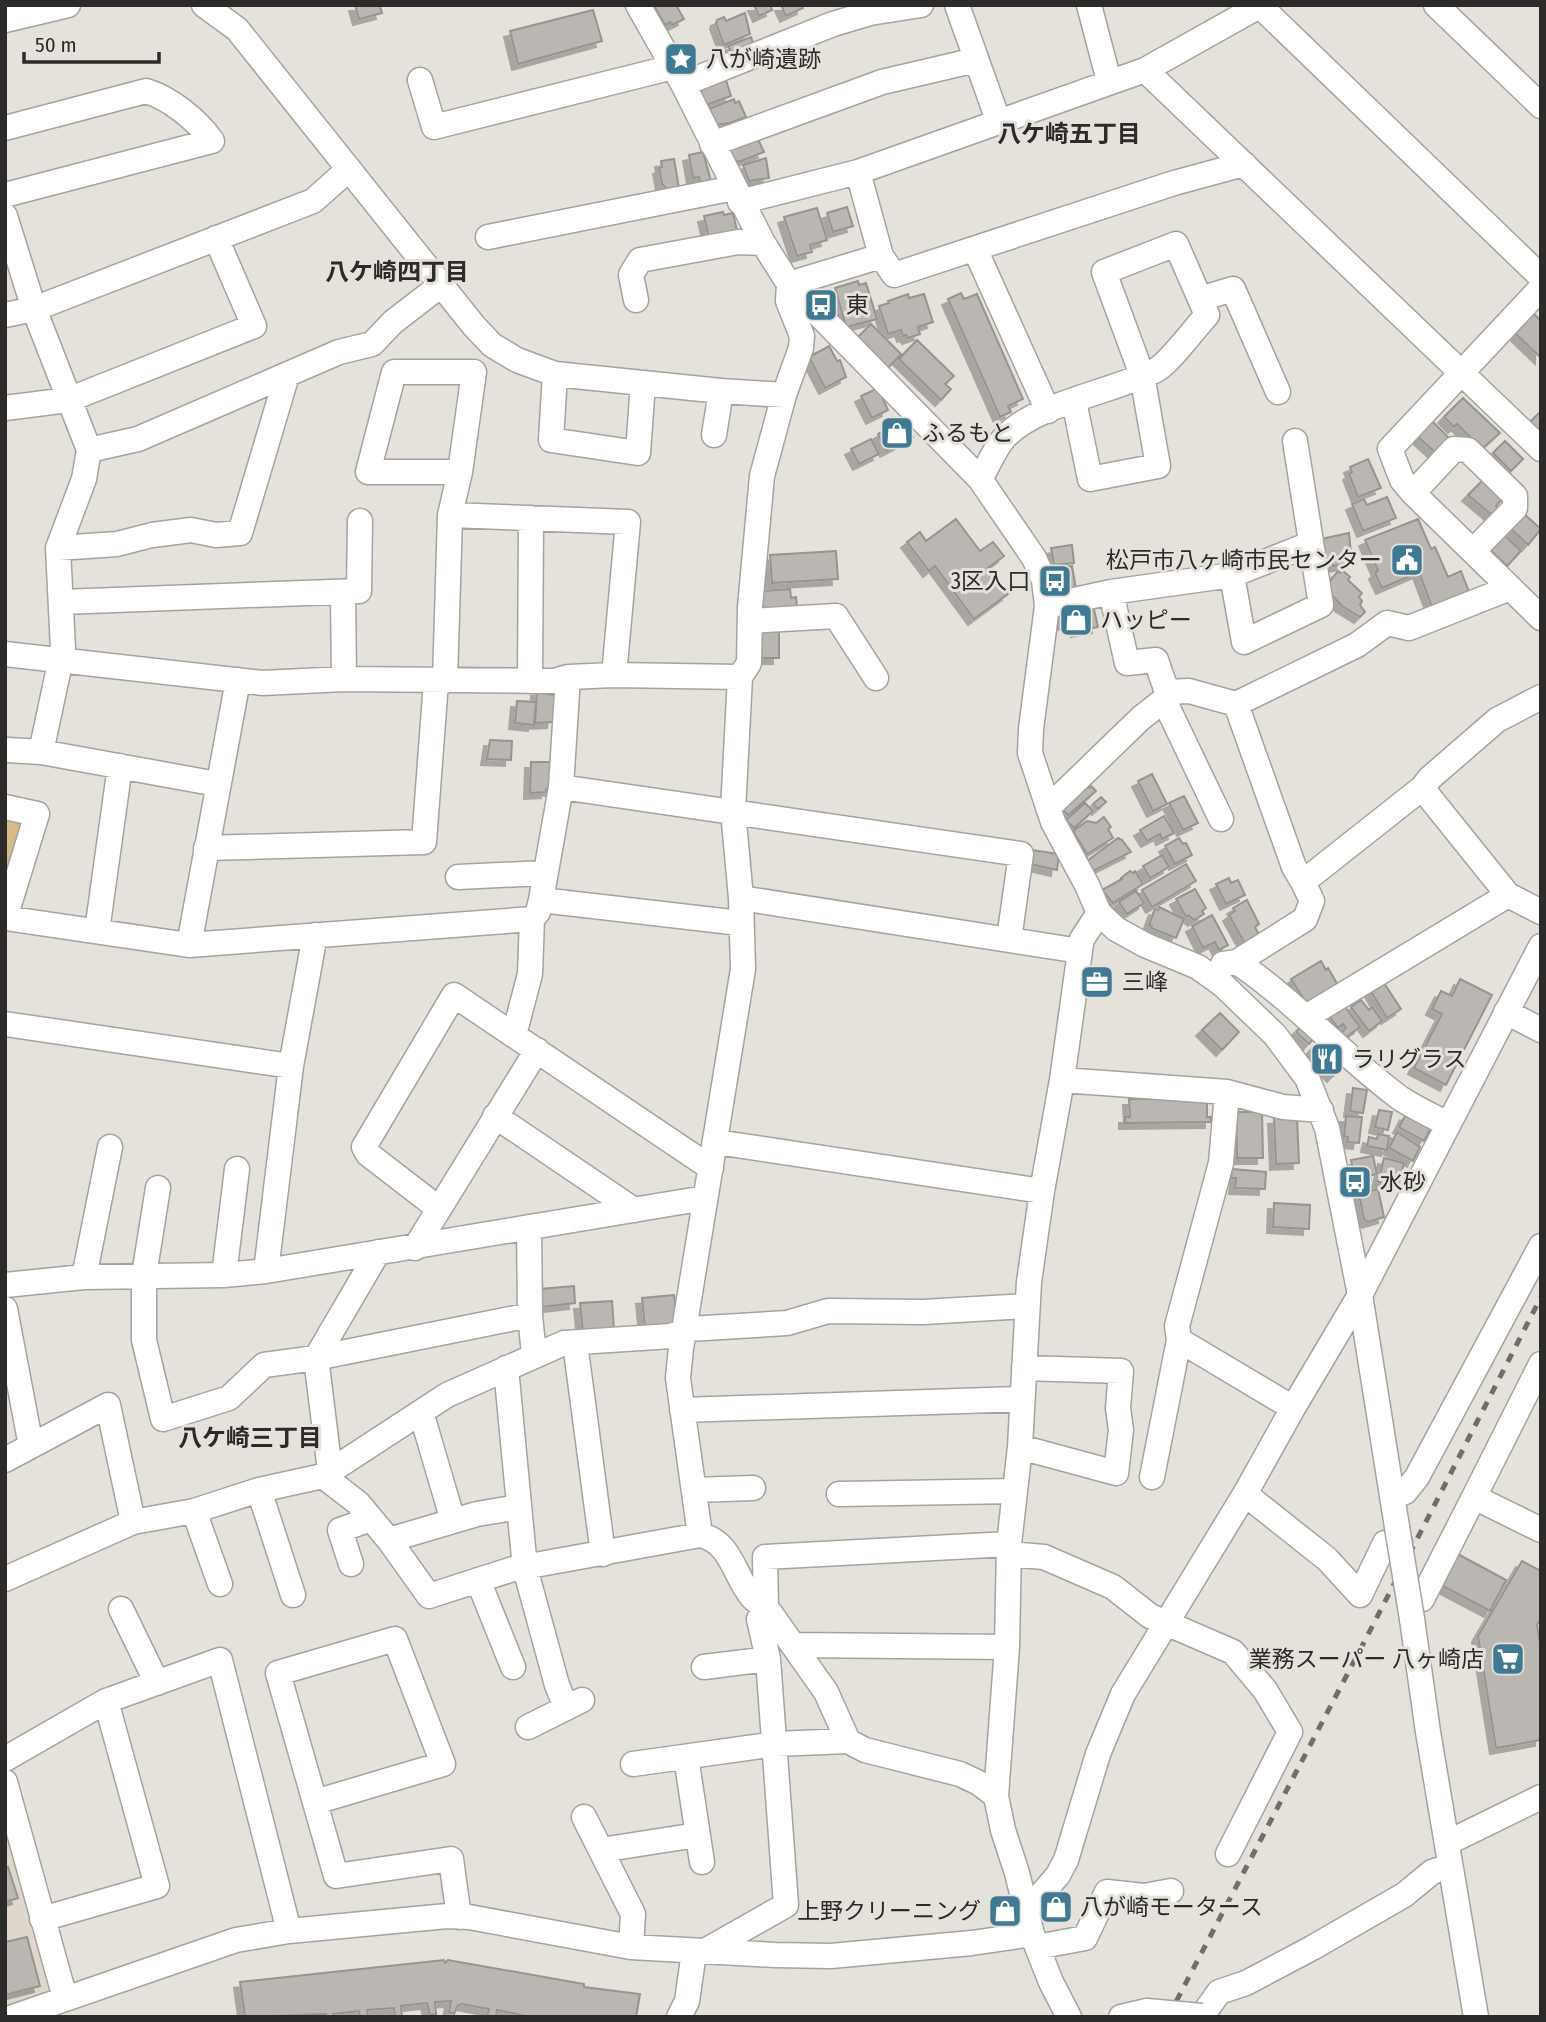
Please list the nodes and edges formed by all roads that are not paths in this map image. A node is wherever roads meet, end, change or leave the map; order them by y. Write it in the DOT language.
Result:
graph roads {
  1 [pos="68,5"];
  2 [pos="204,5"];
  3 [pos="638,5"];
  4 [pos="921,5"];
  5 [pos="957,5"];
  6 [pos="1089,5"];
  7 [pos="1436,5"];
  8 [pos="1260,6"];
  9 [pos="12,14"];
  10 [pos="976,60"];
  11 [pos="1145,70"];
  12 [pos="678,75"];
  13 [pos="420,80"];
  14 [pos="1109,81"];
  15 [pos="1541,106"];
  16 [pos="998,120"];
  17 [pos="5,128"];
  18 [pos="712,144"];
  19 [pos="1244,164"];
  20 [pos="349,169"];
  21 [pos="858,172"];
  22 [pos="5,195"];
  23 [pos="737,195"];
  24 [pos="5,216"];
  25 [pos="488,237"];
  26 [pos="216,238"];
  27 [pos="763,243"];
  28 [pos="975,249"];
  29 [pos="881,256"];
  30 [pos="1541,277"];
  31 [pos="789,284"];
  32 [pos="441,285"];
  33 [pos="1541,288"];
  34 [pos="1200,299"];
  35 [pos="636,300"];
  36 [pos="34,309"];
  37 [pos="5,315"];
  38 [pos="1461,373"];
  39 [pos="555,374"];
  40 [pos="287,375"];
  41 [pos="1142,375"];
  42 [pos="643,383"];
  43 [pos="721,391"];
  44 [pos="1278,392"];
  45 [pos="784,395"];
  46 [pos="68,400"];
  47 [pos="1074,401"];
  48 [pos="5,408"];
  49 [pos="1048,411"];
  50 [pos="714,435"];
  51 [pos="1295,441"];
  52 [pos="1541,449"];
  53 [pos="89,450"];
  54 [pos="460,472"];
  55 [pos="980,479"];
  56 [pos="1413,493"];
  57 [pos="450,515"];
  58 [pos="531,518"];
  59 [pos="360,521"];
  60 [pos="1310,544"];
  61 [pos="58,548"];
  62 [pos="1473,551"];
  63 [pos="1231,575"];
  64 [pos="1510,589"];
  65 [pos="1111,592"];
  66 [pos="342,594"];
  67 [pos="61,602"];
  68 [pos="1046,606"];
  69 [pos="1541,618"];
  70 [pos="750,621"];
  71 [pos="5,654"];
  72 [pos="59,662"];
  73 [pos="614,675"];
  74 [pos="568,677"];
  75 [pos="740,677"];
  76 [pos="876,678"];
  77 [pos="344,679"];
  78 [pos="238,680"];
  79 [pos="440,681"];
  80 [pos="530,681"];
  81 [pos="1166,696"];
  82 [pos="1541,697"];
  83 [pos="1236,704"];
  84 [pos="8,750"];
  85 [pos="41,752"];
  86 [pos="120,766"];
  87 [pos="217,784"];
  88 [pos="562,787"];
  89 [pos="1422,789"];
  90 [pos="5,807"];
  91 [pos="1048,808"];
  92 [pos="733,811"];
  93 [pos="1221,819"];
  94 [pos="206,848"];
  95 [pos="545,873"];
  96 [pos="458,877"];
  97 [pos="1303,882"];
  98 [pos="1508,895"];
  99 [pos="536,909"];
  100 [pos="741,910"];
  101 [pos="1541,912"];
  102 [pos="1099,913"];
  103 [pos="97,931"];
  104 [pos="315,935"];
  105 [pos="1009,939"];
  106 [pos="189,945"];
  107 [pos="1541,946"];
  108 [pos="1080,951"];
  109 [pos="1237,962"];
  110 [pos="1198,967"];
  111 [pos="1506,1012"];
  112 [pos="1306,1017"];
  113 [pos="5,1024"];
  114 [pos="1541,1030"];
  115 [pos="514,1035"];
  116 [pos="537,1050"];
  117 [pos="291,1066"];
  118 [pos="1062,1080"];
  119 [pos="1227,1091"];
  120 [pos="1321,1110"];
  121 [pos="495,1116"];
  122 [pos="1448,1124"];
  123 [pos="716,1142"];
  124 [pos="110,1147"];
  125 [pos="711,1168"];
  126 [pos="237,1169"];
  127 [pos="158,1188"];
  128 [pos="1042,1191"];
  129 [pos="705,1198"];
  130 [pos="438,1208"];
  131 [pos="634,1210"];
  132 [pos="530,1227"];
  133 [pos="1541,1246"];
  134 [pos="415,1248"];
  135 [pos="378,1252"];
  136 [pos="266,1271"];
  137 [pos="144,1275"];
  138 [pos="224,1275"];
  139 [pos="84,1277"];
  140 [pos="5,1285"];
  141 [pos="1360,1295"];
  142 [pos="1027,1306"];
  143 [pos="5,1309"];
  144 [pos="530,1315"];
  145 [pos="684,1332"];
  146 [pos="1179,1340"];
  147 [pos="575,1343"];
  148 [pos="534,1355"];
  149 [pos="316,1357"];
  150 [pos="1541,1364"];
  151 [pos="506,1368"];
  152 [pos="1024,1368"];
  153 [pos="1022,1399"];
  154 [pos="1293,1408"];
  155 [pos="682,1410"];
  156 [pos="421,1412"];
  157 [pos="31,1446"];
  158 [pos="1020,1447"];
  159 [pos="5,1460"];
  160 [pos="326,1473"];
  161 [pos="1152,1477"];
  162 [pos="753,1488"];
  163 [pos="259,1490"];
  164 [pos="694,1490"];
  165 [pos="1015,1491"];
  166 [pos="839,1494"];
  167 [pos="1245,1494"];
  168 [pos="1392,1497"];
  169 [pos="1474,1497"];
  170 [pos="519,1507"];
  171 [pos="194,1511"];
  172 [pos="371,1519"];
  173 [pos="453,1521"];
  174 [pos="133,1522"];
  175 [pos="1541,1530"];
  176 [pos="700,1535"];
  177 [pos="1399,1535"];
  178 [pos="389,1540"];
  179 [pos="1009,1549"];
  180 [pos="603,1554"];
  181 [pos="351,1564"];
  182 [pos="525,1568"];
  183 [pos="5,1579"];
  184 [pos="478,1580"];
  185 [pos="220,1584"];
  186 [pos="293,1595"];
  187 [pos="766,1606"];
  188 [pos="121,1609"];
  189 [pos="1410,1609"];
  190 [pos="1166,1623"];
  191 [pos="795,1645"];
  192 [pos="1007,1647"];
  193 [pos="768,1659"];
  194 [pos="513,1667"];
  195 [pos="704,1667"];
  196 [pos="157,1683"];
  197 [pos="106,1702"];
  198 [pos="528,1727"];
  199 [pos="848,1741"];
  200 [pos="775,1744"];
  201 [pos="686,1757"];
  202 [pos="5,1759"];
  203 [pos="633,1764"];
  204 [pos="5,1782"];
  205 [pos="996,1796"];
  206 [pos="1541,1797"];
  207 [pos="315,1802"];
  208 [pos="584,1817"];
  209 [pos="697,1835"];
  210 [pos="601,1850"];
  211 [pos="1228,1854"];
  212 [pos="1448,1855"];
  213 [pos="702,1863"];
  214 [pos="1171,1891"];
  215 [pos="459,1917"];
  216 [pos="42,1919"];
  217 [pos="289,1931"];
  218 [pos="1032,1931"];
  219 [pos="631,1947"];
  220 [pos="699,1952"];
  221 [pos="65,1998"];
  222 [pos="1203,2016"];
  223 [pos="13,2017"];
  224 [pos="680,2017"];
  225 [pos="1069,2017"];
  226 [pos="1121,2017"];
  227 [pos="1476,2017"];
  1 -- 9 [label="street"];
  2 -- 20 [label="street"];
  3 -- 12 [label="street"];
  4 -- 12 [label="street"];
  5 -- 10 [label="street"];
  6 -- 14 [label="street"];
  7 -- 15 [label="street"];
  8 -- 11 [label="street"];
  8 -- 30 [label="street"];
  10 -- 16 [label="street"];
  10 -- 18 [label="street"];
  11 -- 14 [label="street"];
  11 -- 19 [label="street"];
  12 -- 13 [label="street"];
  12 -- 18 [label="street"];
  14 -- 16 [label="street"];
  16 -- 21 [label="street"];
  17 -- 22 [label="street"];
  18 -- 23 [label="street"];
  19 -- 28 [label="street"];
  19 -- 38 [label="street"];
  20 -- 26 [label="street"];
  20 -- 32 [label="street"];
  21 -- 23 [label="street"];
  21 -- 29 [label="street"];
  23 -- 25 [label="street"];
  23 -- 27 [label="street"];
  24 -- 36 [label="street"];
  26 -- 36 [label="street"];
  26 -- 46 [label="street"];
  27 -- 31 [label="street"];
  27 -- 35 [label="street"];
  28 -- 29 [label="street"];
  28 -- 49 [label="street"];
  29 -- 31 [label="street"];
  31 -- 45 [label="street"];
  31 -- 55 [label="street"];
  32 -- 39 [label="street"];
  32 -- 40 [label="street"];
  33 -- 38 [label="street"];
  34 -- 41 [label="street"];
  34 -- 41 [label="street"];
  34 -- 44 [label="street"];
  36 -- 37 [label="street"];
  36 -- 46 [label="street"];
  38 -- 52 [label="street"];
  38 -- 56 [label="street"];
  39 -- 42 [label="street"];
  39 -- 42 [label="street"];
  40 -- 53 [label="street"];
  40 -- 61 [label="street"];
  41 -- 47 [label="street"];
  41 -- 47 [label="street"];
  42 -- 43 [label="street"];
  43 -- 45 [label="street"];
  43 -- 50 [label="street"];
  45 -- 70 [label="street"];
  46 -- 48 [label="street"];
  46 -- 53 [label="street"];
  47 -- 49 [label="street"];
  49 -- 55 [label="street"];
  51 -- 60 [label="street"];
  53 -- 61 [label="street"];
  54 -- 54 [label="street"];
  54 -- 57 [label="street"];
  55 -- 68 [label="street"];
  56 -- 62 [label="street"];
  56 -- 62 [label="street"];
  57 -- 58 [label="street"];
  57 -- 79 [label="street"];
  58 -- 73 [label="street"];
  58 -- 80 [label="street"];
  59 -- 66 [label="street"];
  60 -- 63 [label="street"];
  60 -- 63 [label="street"];
  61 -- 67 [label="street"];
  62 -- 64 [label="street"];
  63 -- 65 [label="street"];
  64 -- 69 [label="street"];
  64 -- 83 [label="street"];
  65 -- 68 [label="street"];
  65 -- 81 [label="street"];
  66 -- 67 [label="street"];
  66 -- 77 [label="street"];
  67 -- 72 [label="street"];
  68 -- 91 [label="street"];
  70 -- 75 [label="street"];
  70 -- 76 [label="street"];
  71 -- 72 [label="street"];
  72 -- 78 [label="street"];
  72 -- 85 [label="street"];
  73 -- 74 [label="street"];
  73 -- 75 [label="street"];
  74 -- 80 [label="street"];
  74 -- 88 [label="street"];
  75 -- 92 [label="street"];
  77 -- 78 [label="street"];
  77 -- 79 [label="street"];
  78 -- 87 [label="street"];
  79 -- 80 [label="street"];
  79 -- 94 [label="street"];
  81 -- 83 [label="street"];
  81 -- 91 [label="street"];
  81 -- 93 [label="street"];
  82 -- 89 [label="street"];
  83 -- 97 [label="street"];
  84 -- 85 [label="street"];
  85 -- 86 [label="street"];
  86 -- 87 [label="street"];
  86 -- 103 [label="street"];
  87 -- 94 [label="street"];
  88 -- 92 [label="street"];
  88 -- 95 [label="street"];
  89 -- 97 [label="street"];
  89 -- 98 [label="street"];
  90 -- 103 [label="street"];
  91 -- 102 [label="street"];
  92 -- 100 [label="street"];
  92 -- 105 [label="street"];
  94 -- 106 [label="street"];
  95 -- 96 [label="street"];
  95 -- 99 [label="street"];
  97 -- 109 [label="street"];
  98 -- 101 [label="street"];
  98 -- 112 [label="street"];
  99 -- 100 [label="street"];
  99 -- 104 [label="street"];
  99 -- 115 [label="street"];
  100 -- 105 [label="street"];
  100 -- 123 [label="street"];
  102 -- 108 [label="street"];
  102 -- 110 [label="street"];
  103 -- 106 [label="street"];
  104 -- 106 [label="street"];
  104 -- 117 [label="street"];
  105 -- 108 [label="street"];
  107 -- 111 [label="street"];
  108 -- 118 [label="street"];
  109 -- 110 [label="street"];
  109 -- 112 [label="street"];
  110 -- 120 [label="street"];
  111 -- 114 [label="street"];
  111 -- 122 [label="street"];
  112 -- 122 [label="street"];
  113 -- 117 [label="street"];
  115 -- 116 [label="street"];
  115 -- 130 [label="street"];
  116 -- 121 [label="street"];
  116 -- 125 [label="street"];
  117 -- 136 [label="street"];
  118 -- 119 [label="street"];
  118 -- 128 [label="street"];
  119 -- 120 [label="street"];
  119 -- 146 [label="street"];
  120 -- 141 [label="street"];
  121 -- 130 [label="street"];
  121 -- 131 [label="street"];
  122 -- 141 [label="street"];
  123 -- 125 [label="street"];
  123 -- 128 [label="street"];
  124 -- 139 [label="street"];
  125 -- 129 [label="street"];
  126 -- 138 [label="street"];
  127 -- 137 [label="street"];
  128 -- 142 [label="street"];
  129 -- 131 [label="street"];
  129 -- 145 [label="street"];
  130 -- 134 [label="street"];
  131 -- 132 [label="street"];
  132 -- 134 [label="street"];
  132 -- 144 [label="street"];
  133 -- 168 [label="street"];
  134 -- 135 [label="street"];
  135 -- 136 [label="street"];
  135 -- 149 [label="street"];
  136 -- 138 [label="street"];
  137 -- 138 [label="street"];
  137 -- 139 [label="street"];
  137 -- 149 [label="street"];
  139 -- 140 [label="street"];
  141 -- 154 [label="street"];
  141 -- 168 [label="street"];
  142 -- 145 [label="street"];
  142 -- 152 [label="street"];
  143 -- 157 [label="street"];
  144 -- 148 [label="street"];
  144 -- 149 [label="street"];
  145 -- 147 [label="street"];
  145 -- 155 [label="street"];
  146 -- 154 [label="street"];
  146 -- 161 [label="street"];
  147 -- 148 [label="street"];
  147 -- 180 [label="street"];
  148 -- 151 [label="street"];
  149 -- 160 [label="street"];
  150 -- 169 [label="street"];
  151 -- 156 [label="street"];
  151 -- 170 [label="street"];
  152 -- 153 [label="street"];
  152 -- 158 [label="street"];
  153 -- 155 [label="street"];
  153 -- 158 [label="street"];
  154 -- 167 [label="street"];
  155 -- 164 [label="street"];
  156 -- 160 [label="street"];
  156 -- 173 [label="street"];
  157 -- 159 [label="street"];
  157 -- 174 [label="street"];
  158 -- 165 [label="street"];
  160 -- 163 [label="street"];
  160 -- 172 [label="street"];
  162 -- 164 [label="street"];
  163 -- 171 [label="street"];
  163 -- 186 [label="street"];
  164 -- 176 [label="street"];
  165 -- 166 [label="street"];
  165 -- 179 [label="street"];
  167 -- 177 [label="street"];
  167 -- 190 [label="street"];
  168 -- 177 [label="street"];
  169 -- 175 [label="street"];
  169 -- 189 [label="street"];
  170 -- 173 [label="street"];
  170 -- 182 [label="street"];
  171 -- 174 [label="street"];
  171 -- 185 [label="street"];
  172 -- 178 [label="street"];
  172 -- 181 [label="street"];
  173 -- 178 [label="street"];
  174 -- 183 [label="street"];
  176 -- 180 [label="street"];
  176 -- 187 [label="street"];
  177 -- 189 [label="street, bridge"];
  178 -- 184 [label="street"];
  179 -- 187 [label="street"];
  179 -- 190 [label="street"];
  179 -- 192 [label="street"];
  180 -- 182 [label="street"];
  182 -- 184 [label="street"];
  182 -- 198 [label="street"];
  184 -- 194 [label="street"];
  187 -- 191 [label="street"];
  187 -- 193 [label="street"];
  188 -- 196 [label="street"];
  189 -- 212 [label="street"];
  190 -- 211 [label="street"];
  190 -- 218 [label="street"];
  191 -- 192 [label="street"];
  191 -- 199 [label="street"];
  192 -- 205 [label="street"];
  193 -- 195 [label="street"];
  193 -- 200 [label="street"];
  196 -- 197 [label="street"];
  196 -- 217 [label="street"];
  197 -- 202 [label="street"];
  197 -- 216 [label="street"];
  199 -- 200 [label="street"];
  199 -- 205 [label="street"];
  200 -- 201 [label="street"];
  200 -- 220 [label="street"];
  201 -- 203 [label="street"];
  201 -- 209 [label="street"];
  204 -- 216 [label="street"];
  205 -- 218 [label="street"];
  206 -- 212 [label="street"];
  207 -- 207 [label="street"];
  207 -- 215 [label="street"];
  208 -- 210 [label="street"];
  209 -- 210 [label="street"];
  209 -- 213 [label="street"];
  210 -- 219 [label="street"];
  212 -- 222 [label="street"];
  212 -- 227 [label="street"];
  214 -- 218 [label="street"];
  215 -- 217 [label="street"];
  215 -- 219 [label="street"];
  216 -- 221 [label="street"];
  217 -- 221 [label="street"];
  218 -- 220 [label="street"];
  218 -- 225 [label="street"];
  219 -- 220 [label="street"];
  220 -- 224 [label="street"];
  221 -- 223 [label="street"];
  222 -- 226 [label="street, bridge"];
}
